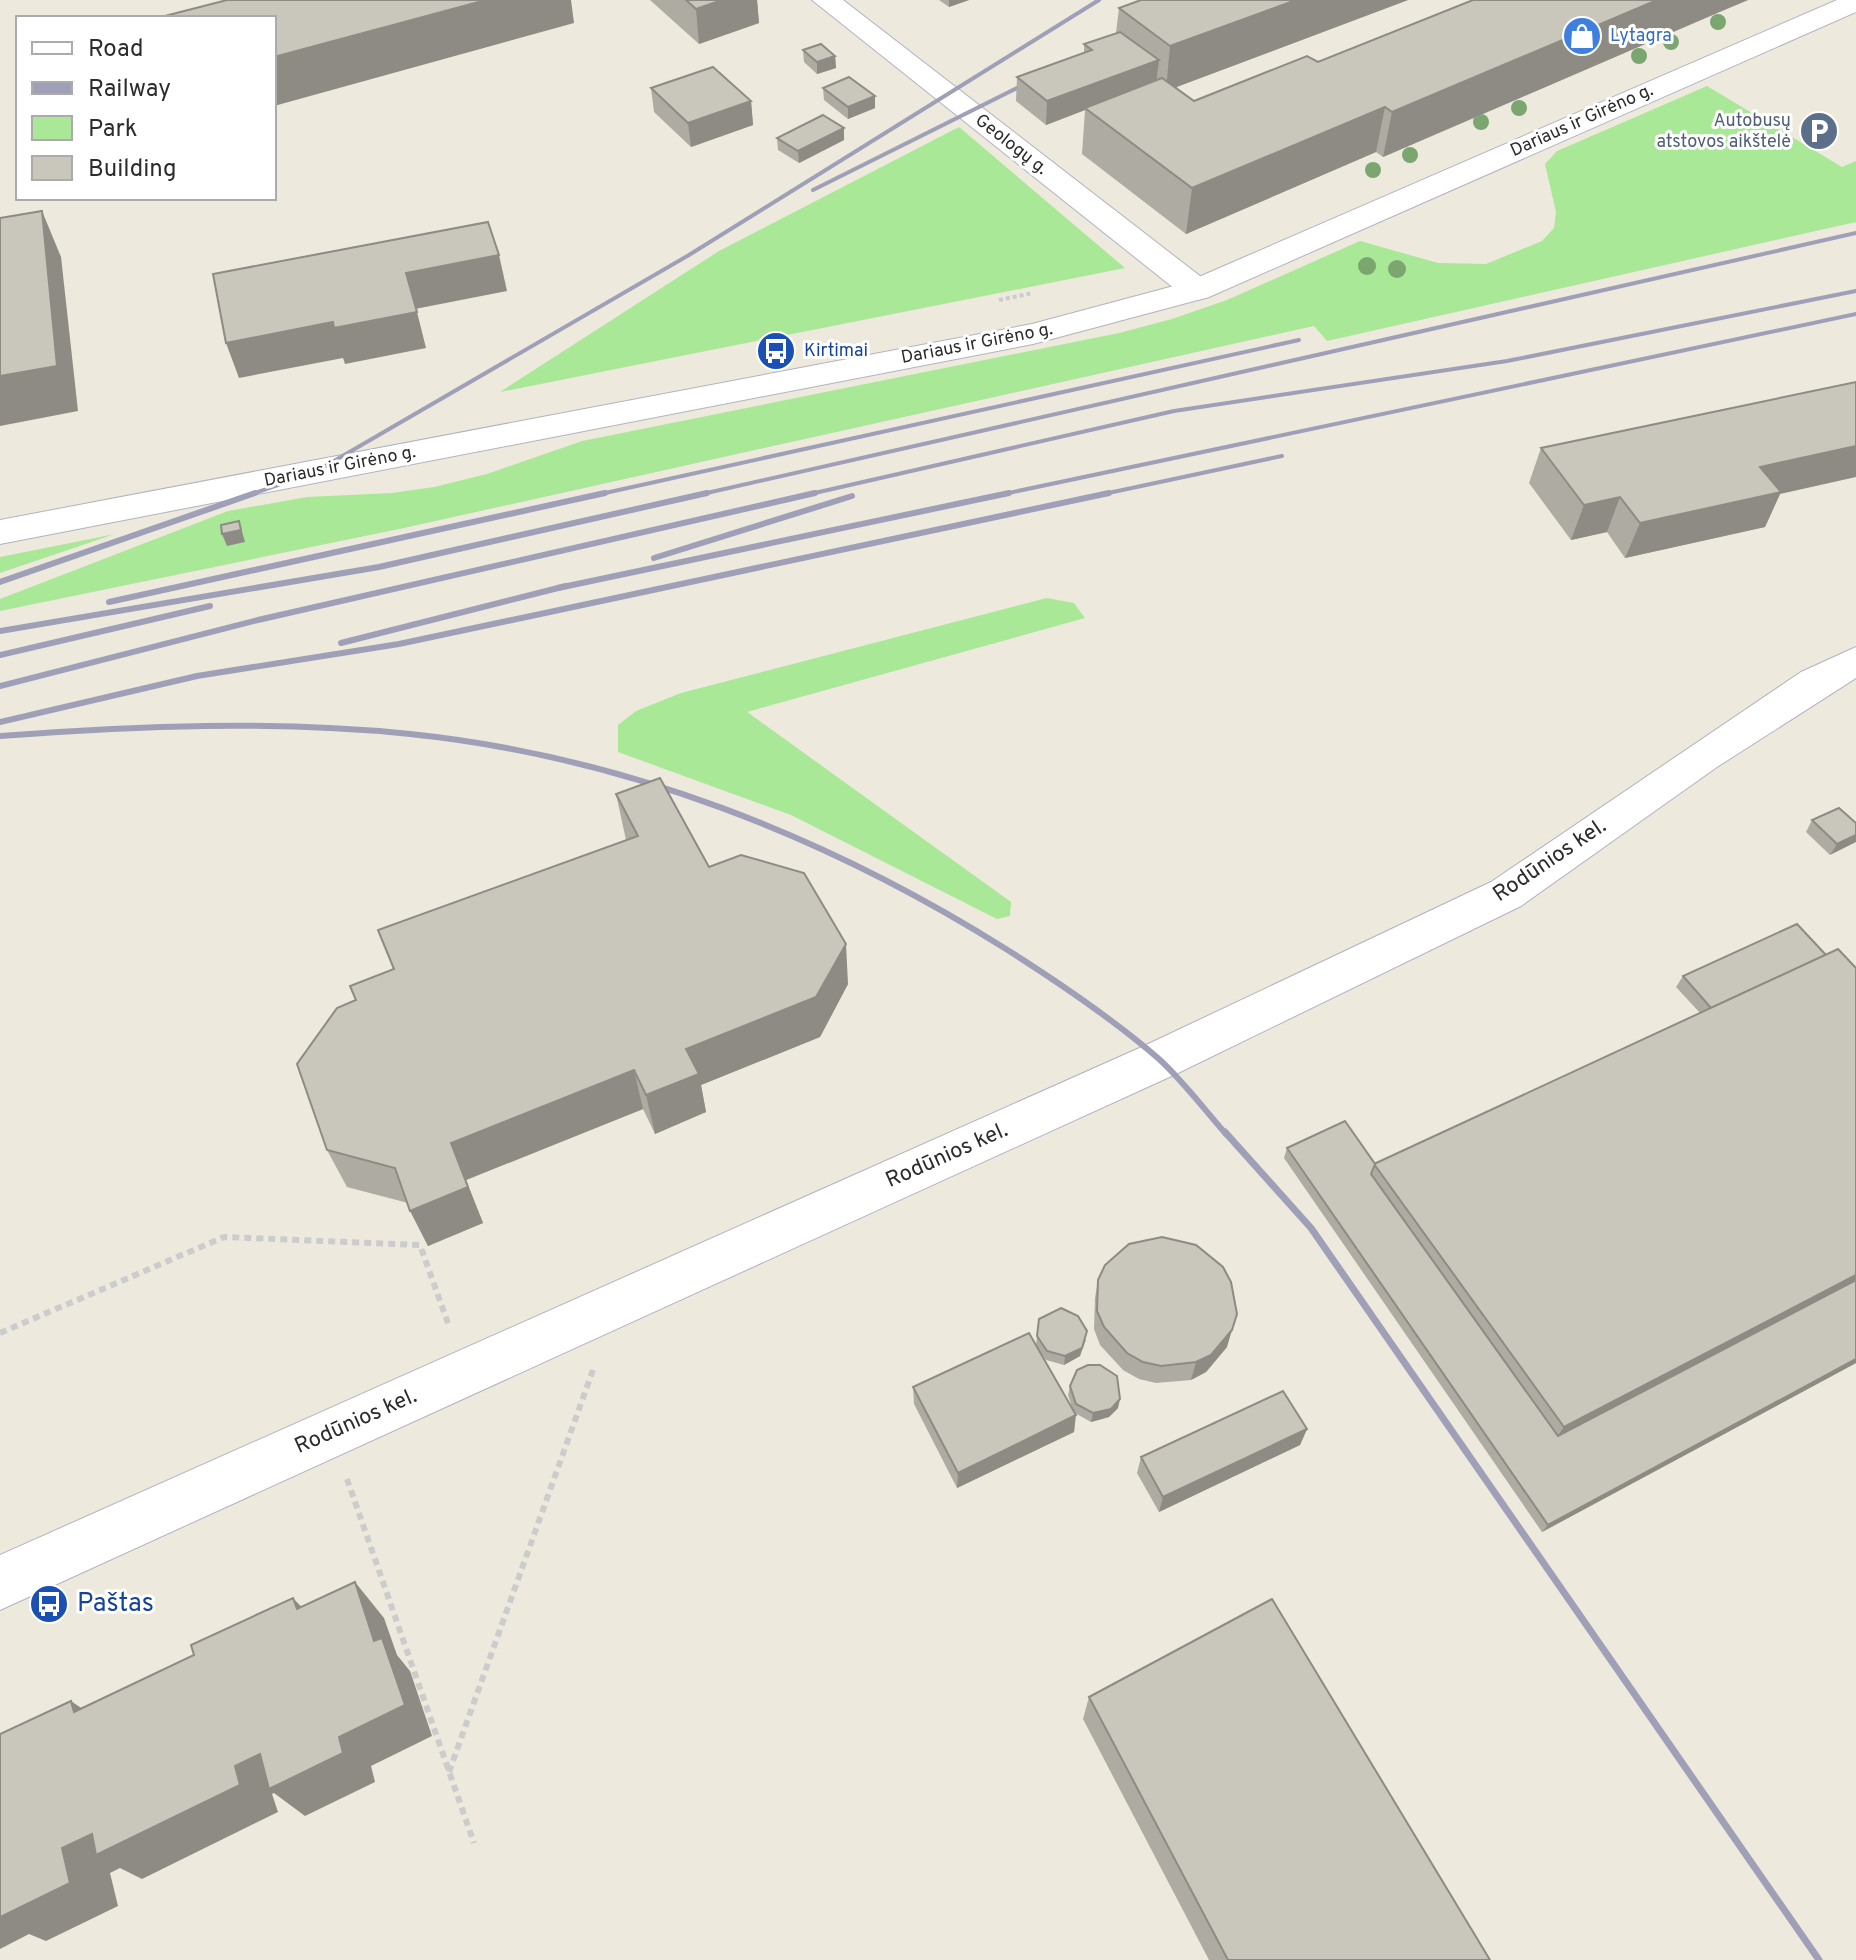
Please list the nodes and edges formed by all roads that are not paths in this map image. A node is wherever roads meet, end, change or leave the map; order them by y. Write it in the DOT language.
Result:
graph roads {
  1 [pos="826,0"];
  2 [pos="1856,2"];
  3 [pos="1197,290"];
  4 [pos="0,532"];
  5 [pos="1856,661"];
  6 [pos="0,1583"];
  1 -- 3 [label="street, Geologų g."];
  2 -- 3 [label="street, Dariaus ir Girėno g."];
  3 -- 4 [label="street, Dariaus ir Girėno g."];
  5 -- 6 [label="street, Rodūnios kel."];
}
